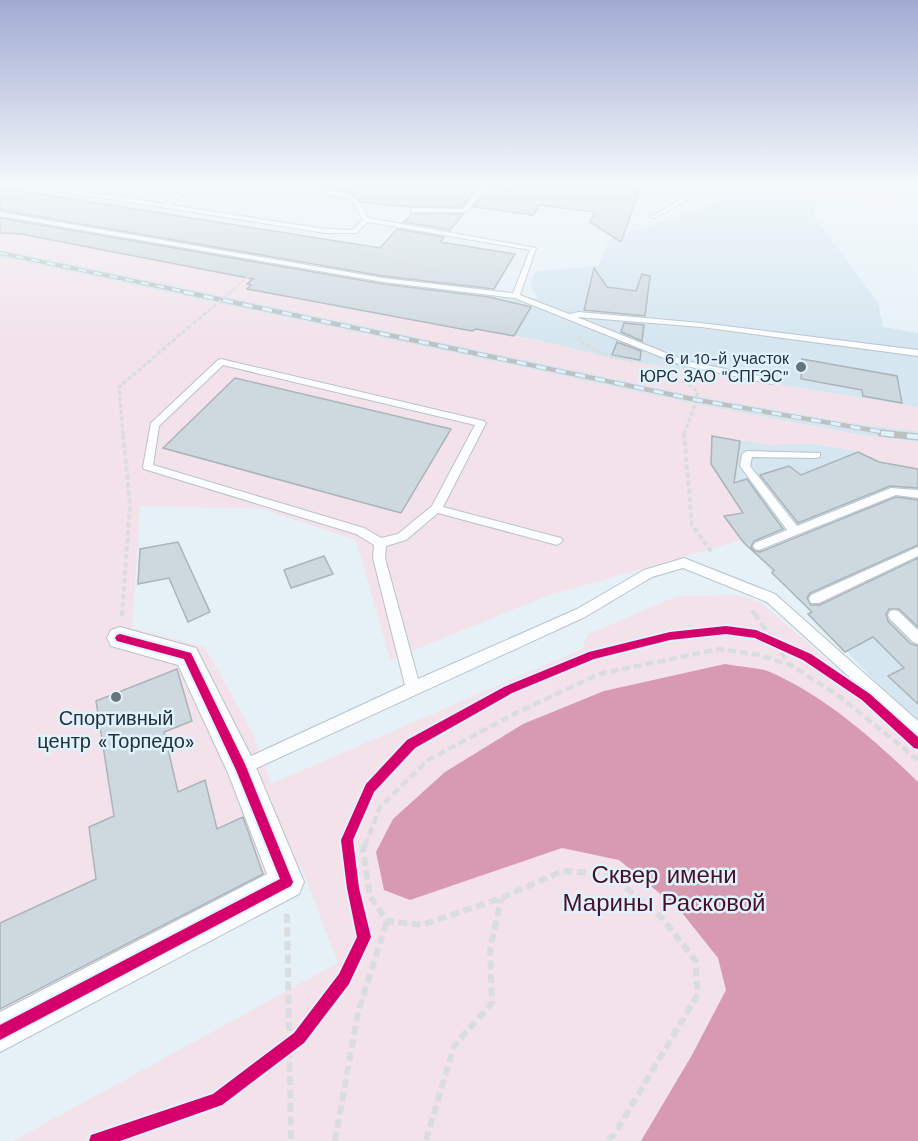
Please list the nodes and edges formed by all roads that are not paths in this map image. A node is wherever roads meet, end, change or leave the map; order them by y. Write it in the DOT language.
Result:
graph roads {
  1 [pos="127,236"];
  2 [pos="460,236"];
  3 [pos="516,296"];
  4 [pos="569,317"];
  5 [pos="918,353"];
  6 [pos="772,381"];
  7 [pos="816,455"];
  8 [pos="918,494"];
  9 [pos="436,509"];
  10 [pos="795,532"];
  11 [pos="557,541"];
  12 [pos="380,543"];
  13 [pos="759,546"];
  14 [pos="918,551"];
  15 [pos="815,599"];
  16 [pos="894,615"];
  17 [pos="120,638"];
  18 [pos="918,638"];
  19 [pos="413,688"];
  20 [pos="918,730"];
  21 [pos="241,768"];
  22 [pos="0,1033"];
  1 -- 3 [label="lane"];
  2 -- 3 [label="lane"];
  3 -- 4 [label="lane"];
  4 -- 5 [label="lane"];
  4 -- 6 [label="lane"];
  7 -- 10 [label="lane"];
  8 -- 10 [label="lane"];
  9 -- 11 [label="lane"];
  9 -- 12 [label="lane"];
  9 -- 12 [label="lane"];
  10 -- 13 [label="lane"];
  12 -- 19 [label="lane"];
  14 -- 15 [label="lane"];
  16 -- 18 [label="lane"];
  17 -- 21 [label="street"];
  19 -- 20 [label="lane"];
  19 -- 21 [label="lane"];
  21 -- 22 [label="street"];
}
